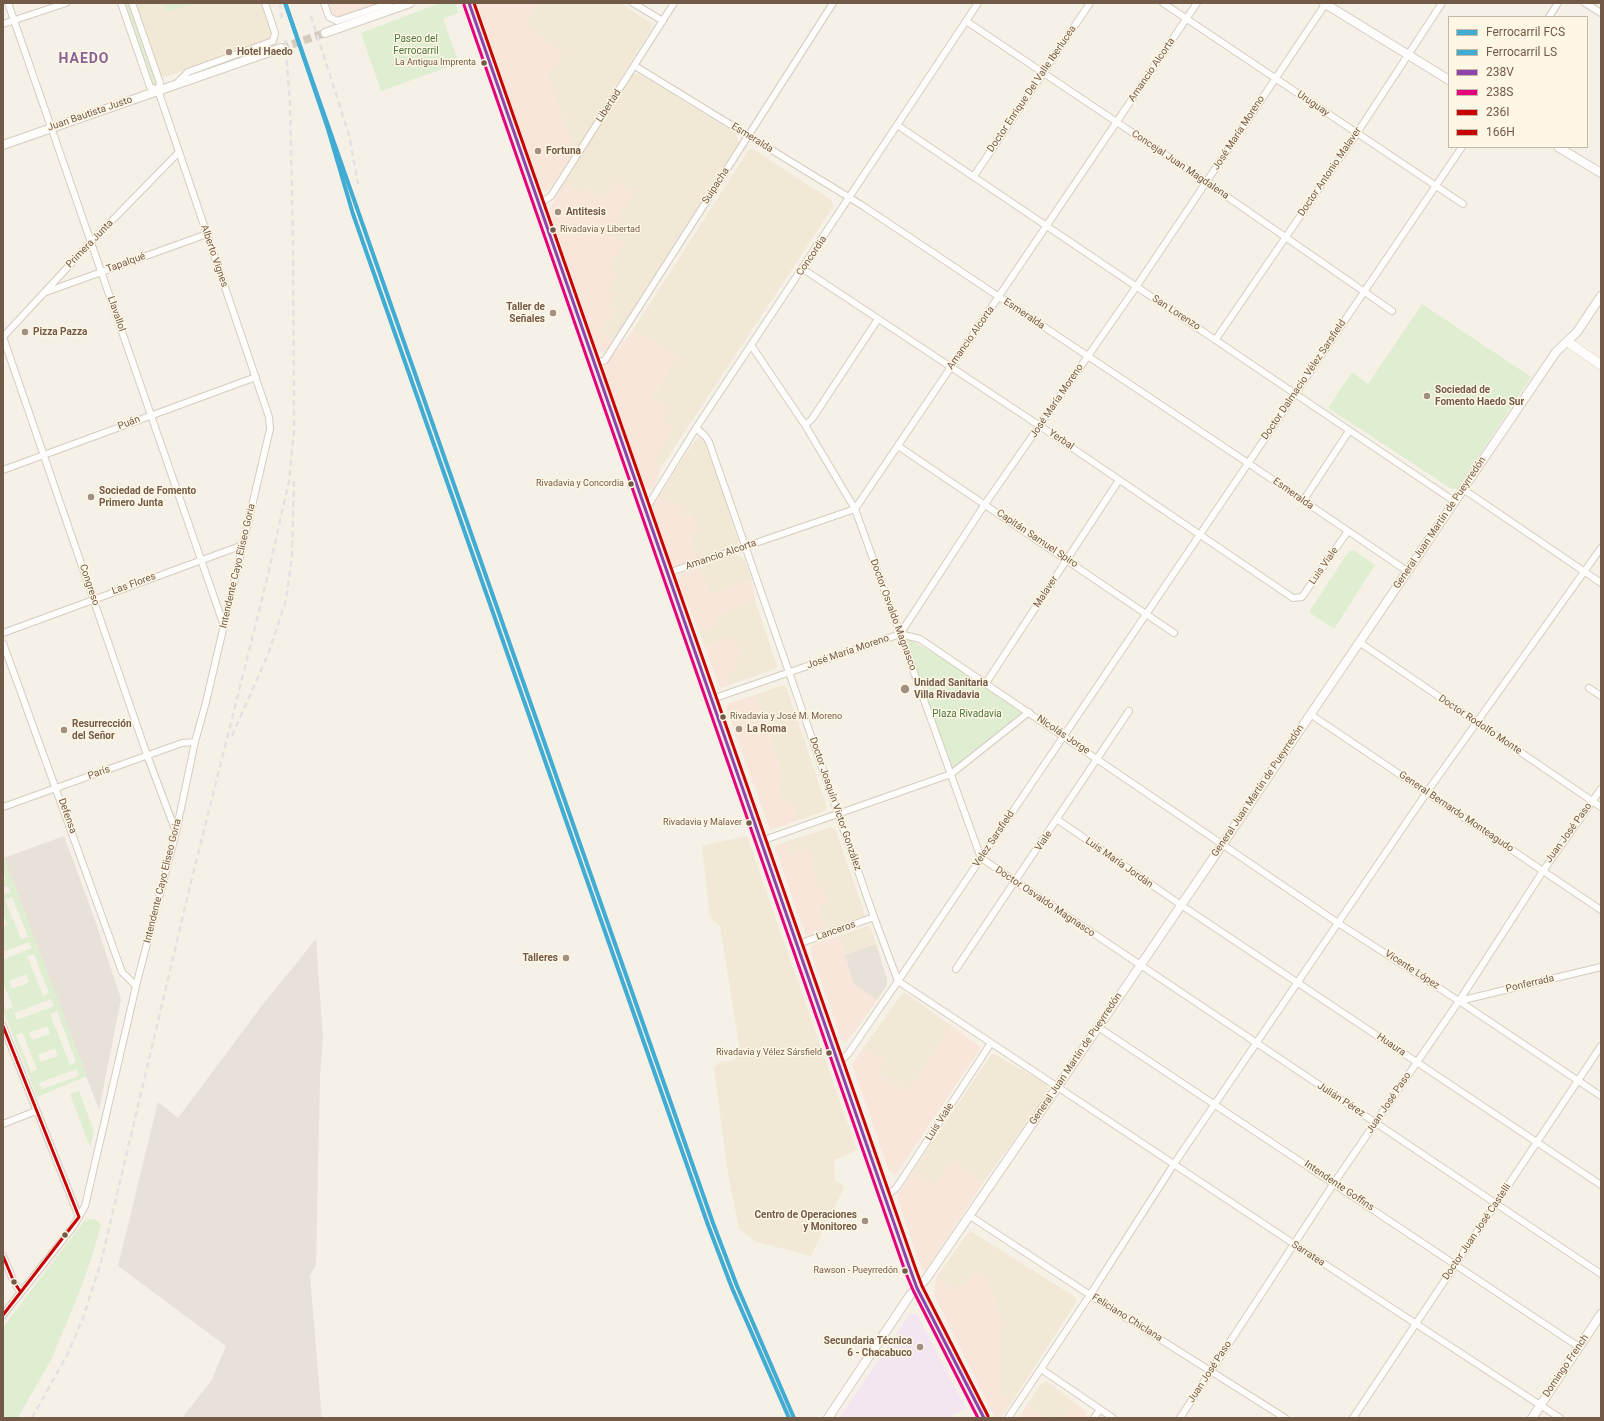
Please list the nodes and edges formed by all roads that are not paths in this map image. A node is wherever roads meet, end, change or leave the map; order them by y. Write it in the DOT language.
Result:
graph roads {
  1 [pos="8,3"];
  2 [pos="66,3"];
  3 [pos="120,3"];
  4 [pos="132,3"];
  5 [pos="265,3"];
  6 [pos="324,3"];
  7 [pos="390,3"];
  8 [pos="410,3"];
  9 [pos="469,3"];
  10 [pos="633,3"];
  11 [pos="674,3"];
  12 [pos="833,3"];
  13 [pos="978,3"];
  14 [pos="1090,3"];
  15 [pos="1163,3"];
  16 [pos="1198,3"];
  17 [pos="1325,3"];
  18 [pos="1442,3"];
  19 [pos="1558,3"];
  20 [pos="1585,3"];
  21 [pos="1601,13"];
  22 [pos="1550,16"];
  23 [pos="1187,19"];
  24 [pos="14,20"];
  25 [pos="663,21"];
  26 [pos="966,21"];
  27 [pos="3,24"];
  28 [pos="325,32"];
  29 [pos="280,48"];
  30 [pos="1408,54"];
  31 [pos="635,66"];
  32 [pos="1043,73"];
  33 [pos="1275,78"];
  34 [pos="1448,79"];
  35 [pos="177,83"];
  36 [pos="158,90"];
  37 [pos="1116,122"];
  38 [pos="897,125"];
  39 [pos="51,128"];
  40 [pos="1357,133"];
  41 [pos="748,136"];
  42 [pos="3,145"];
  43 [pos="1461,148"];
  44 [pos="1560,148"];
  45 [pos="179,152"];
  46 [pos="1601,173"];
  47 [pos="974,176"];
  48 [pos="1206,182"];
  49 [pos="1436,186"];
  50 [pos="850,198"];
  51 [pos="540,204"];
  52 [pos="1463,204"];
  53 [pos="1047,227"];
  54 [pos="207,234"];
  55 [pos="1286,237"];
  56 [pos="91,242"];
  57 [pos="803,269"];
  58 [pos="102,272"];
  59 [pos="1136,287"];
  60 [pos="1364,291"];
  61 [pos="44,293"];
  62 [pos="1601,296"];
  63 [pos="999,297"];
  64 [pos="1392,311"];
  65 [pos="878,319"];
  66 [pos="3,337"];
  67 [pos="1216,340"];
  68 [pos="1568,342"];
  69 [pos="751,345"];
  70 [pos="1087,356"];
  71 [pos="594,365"];
  72 [pos="1601,365"];
  73 [pos="950,367"];
  74 [pos="256,376"];
  75 [pos="1294,394"];
  76 [pos="151,415"];
  77 [pos="271,422"];
  78 [pos="805,425"];
  79 [pos="1040,426"];
  80 [pos="696,428"];
  81 [pos="1349,431"];
  82 [pos="898,446"];
  83 [pos="44,455"];
  84 [pos="1248,462"];
  85 [pos="3,470"];
  86 [pos="1119,480"];
  87 [pos="1463,489"];
  88 [pos="1303,501"];
  89 [pos="1454,501"];
  90 [pos="986,504"];
  91 [pos="646,509"];
  92 [pos="855,509"];
  93 [pos="1348,532"];
  94 [pos="1200,535"];
  95 [pos="243,545"];
  96 [pos="745,547"];
  97 [pos="1601,548"];
  98 [pos="1067,559"];
  99 [pos="202,560"];
  100 [pos="1406,572"];
  101 [pos="1584,572"];
  102 [pos="668,573"];
  103 [pos="1601,583"];
  104 [pos="94,598"];
  105 [pos="1298,599"];
  106 [pos="1146,613"];
  107 [pos="224,624"];
  108 [pos="3,633"];
  109 [pos="1174,633"];
  110 [pos="900,634"];
  111 [pos="1359,642"];
  112 [pos="3,643"];
  113 [pos="789,673"];
  114 [pos="986,683"];
  115 [pos="1589,688"];
  116 [pos="1601,696"];
  117 [pos="712,699"];
  118 [pos="1129,711"];
  119 [pos="1029,712"];
  120 [pos="1310,714"];
  121 [pos="1477,722"];
  122 [pos="1064,735"];
  123 [pos="195,742"];
  124 [pos="147,755"];
  125 [pos="1099,759"];
  126 [pos="950,774"];
  127 [pos="56,788"];
  128 [pos="1601,789"];
  129 [pos="1427,792"];
  130 [pos="1592,801"];
  131 [pos="3,807"];
  132 [pos="1601,807"];
  133 [pos="838,814"];
  134 [pos="1058,820"];
  135 [pos="176,832"];
  136 [pos="761,841"];
  137 [pos="1223,844"];
  138 [pos="981,858"];
  139 [pos="1543,871"];
  140 [pos="1016,881"];
  141 [pos="1181,906"];
  142 [pos="1601,910"];
  143 [pos="874,918"];
  144 [pos="1338,923"];
  145 [pos="798,944"];
  146 [pos="1140,966"];
  147 [pos="1601,967"];
  148 [pos="956,969"];
  149 [pos="898,981"];
  150 [pos="1298,982"];
  151 [pos="136,986"];
  152 [pos="1459,1001"];
  153 [pos="3,1026"];
  154 [pos="1098,1027"];
  155 [pos="991,1043"];
  156 [pos="1257,1044"];
  157 [pos="1601,1046"];
  158 [pos="1417,1061"];
  159 [pos="839,1062"];
  160 [pos="1578,1081"];
  161 [pos="1057,1087"];
  162 [pos="1601,1096"];
  163 [pos="1215,1103"];
  164 [pos="36,1111"];
  165 [pos="1376,1123"];
  166 [pos="3,1124"];
  167 [pos="1537,1143"];
  168 [pos="1174,1164"];
  169 [pos="1334,1183"];
  170 [pos="1601,1185"];
  171 [pos="885,1198"];
  172 [pos="1496,1203"];
  173 [pos="970,1216"];
  174 [pos="79,1217"];
  175 [pos="1294,1244"];
  176 [pos="3,1256"];
  177 [pos="1455,1264"];
  178 [pos="1601,1274"];
  179 [pos="917,1288"];
  180 [pos="20,1291"];
  181 [pos="1090,1296"];
  182 [pos="1601,1314"];
  183 [pos="3,1315"];
  184 [pos="1414,1324"];
  185 [pos="1579,1347"];
  186 [pos="1041,1369"];
  187 [pos="1211,1371"];
  188 [pos="1540,1405"];
  189 [pos="1100,1409"];
  190 [pos="828,1418"];
  191 [pos="984,1418"];
  192 [pos="1008,1418"];
  193 [pos="1094,1418"];
  194 [pos="1113,1418"];
  195 [pos="1180,1418"];
  196 [pos="1285,1418"];
  197 [pos="1353,1418"];
  198 [pos="1532,1418"];
  199 [pos="1560,1418"];
  1 -- 24 [label="street, Llavallol"];
  2 -- 24 [label="street"];
  3 -- 36 [label="street, Alberto Vignes"];
  4 -- 36 [label="street, Alberto Vignes"];
  5 -- 35 [label="street, Juan Bautista Justo"];
  6 -- 7 [label="street"];
  8 -- 28 [label="street"];
  9 -- 51 [label="main road"];
  10 -- 25 [label="street"];
  11 -- 25 [label="street, Libertad"];
  12 -- 41 [label="street, Suipacha"];
  13 -- 26 [label="street, Concordia"];
  14 -- 32 [label="street, Doctor Enrique Del Valle Iberlucea"];
  15 -- 23 [label="street, Uruguay"];
  16 -- 23 [label="street, Amancio Alcorta"];
  17 -- 30 [label="street"];
  17 -- 33 [label="street, José María Moreno"];
  18 -- 30 [label="street, Doctor Antonio Malaver"];
  19 -- 22 [label="street"];
  20 -- 21 [label="street"];
  23 -- 33 [label="street, Uruguay"];
  23 -- 37 [label="street, Amancio Alcorta"];
  24 -- 27 [label="street"];
  24 -- 39 [label="street, Llavallol"];
  25 -- 31 [label="street, Libertad"];
  26 -- 32 [label="street, Concejal Juan Magdalena"];
  26 -- 38 [label="street, Concordia"];
  29 -- 35 [label="street, Juan Bautista Justo"];
  30 -- 34 [label="street"];
  30 -- 40 [label="street, Doctor Antonio Malaver"];
  31 -- 41 [label="street, Esmeralda"];
  31 -- 51 [label="street, Libertad"];
  32 -- 37 [label="street, Concejal Juan Magdalena"];
  32 -- 47 [label="street, Doctor Enrique Del Valle Iberlucea"];
  33 -- 40 [label="street, Uruguay"];
  33 -- 48 [label="street, José María Moreno"];
  35 -- 36 [label="street, Juan Bautista Justo"];
  36 -- 39 [label="street, Juan Bautista Justo"];
  36 -- 45 [label="street, Alberto Vignes"];
  37 -- 48 [label="street, Concejal Juan Magdalena"];
  37 -- 53 [label="street, Amancio Alcorta"];
  38 -- 47 [label="street, San Lorenzo"];
  38 -- 50 [label="street, Concordia"];
  39 -- 42 [label="street, Juan Bautista Justo"];
  39 -- 56 [label="street, Llavallol"];
  40 -- 49 [label="street, Uruguay"];
  40 -- 55 [label="street, Doctor Antonio Malaver"];
  41 -- 50 [label="street, Esmeralda"];
  41 -- 71 [label="street, Suipacha"];
  43 -- 49 [label="street, Doctor Dalmacio Vélez Sarsfield"];
  44 -- 46 [label="street"];
  45 -- 54 [label="street, Alberto Vignes"];
  45 -- 56 [label="street, Primera Junta"];
  47 -- 53 [label="street, San Lorenzo"];
  48 -- 55 [label="street, Concejal Juan Magdalena"];
  48 -- 59 [label="street, José María Moreno"];
  49 -- 52 [label="street, Uruguay"];
  49 -- 60 [label="street, Doctor Dalmacio Vélez Sarsfield"];
  50 -- 57 [label="street, Concordia"];
  50 -- 63 [label="street, Esmeralda"];
  51 -- 71 [label="main road"];
  53 -- 59 [label="street, San Lorenzo"];
  53 -- 63 [label="street, Amancio Alcorta"];
  54 -- 58 [label="street, Tapalqué"];
  54 -- 74 [label="street, Alberto Vignes"];
  55 -- 60 [label="street, Concejal Juan Magdalena"];
  55 -- 67 [label="street, Doctor Antonio Malaver"];
  56 -- 58 [label="street, Llavallol"];
  56 -- 61 [label="street, Primera Junta"];
  57 -- 65 [label="street, Yerbal"];
  57 -- 69 [label="street, Concordia"];
  58 -- 61 [label="street, Tapalqué"];
  58 -- 76 [label="street, Llavallol"];
  59 -- 67 [label="street, San Lorenzo"];
  59 -- 70 [label="street, José María Moreno"];
  60 -- 64 [label="street, Concejal Juan Magdalena"];
  60 -- 75 [label="street, Doctor Dalmacio Vélez Sarsfield"];
  61 -- 66 [label="street, Primera Junta"];
  62 -- 68 [label="street, General Juan Martín de Pueyrredón"];
  63 -- 70 [label="street, Esmeralda"];
  63 -- 73 [label="street, Amancio Alcorta"];
  65 -- 73 [label="street, Yerbal"];
  65 -- 78 [label="street"];
  66 -- 83 [label="street, Congreso"];
  67 -- 75 [label="street, San Lorenzo"];
  68 -- 72 [label="main road"];
  68 -- 87 [label="street, General Juan Martín de Pueyrredón"];
  69 -- 78 [label="street, Doctor Osvaldo Magnasco"];
  69 -- 80 [label="street, Concordia"];
  70 -- 79 [label="street, José María Moreno"];
  70 -- 84 [label="street, Esmeralda"];
  71 -- 91 [label="main road"];
  73 -- 79 [label="street, Yerbal"];
  73 -- 82 [label="street, Amancio Alcorta"];
  74 -- 76 [label="street, Puán"];
  74 -- 77 [label="street, Alberto Vignes"];
  75 -- 81 [label="street, San Lorenzo"];
  75 -- 84 [label="street, Doctor Dalmacio Vélez Sarsfield"];
  76 -- 83 [label="street, Puán"];
  76 -- 99 [label="street, Llavallol"];
  77 -- 95 [label="street, Intendente Cayo Eliseo Goria"];
  78 -- 92 [label="street, Doctor Osvaldo Magnasco"];
  79 -- 86 [label="street, Yerbal"];
  79 -- 90 [label="street, José María Moreno"];
  80 -- 91 [label="street, Concordia"];
  80 -- 96 [label="street, Doctor Joaquín Victor González"];
  81 -- 88 [label="street"];
  81 -- 89 [label="street, San Lorenzo"];
  82 -- 90 [label="street, Capitán Samuel Spiro"];
  82 -- 92 [label="street, Amancio Alcorta"];
  83 -- 85 [label="street, Puán"];
  83 -- 104 [label="street, Congreso"];
  84 -- 88 [label="street, Esmeralda"];
  84 -- 94 [label="street, Doctor Dalmacio Vélez Sarsfield"];
  86 -- 94 [label="street, Yerbal"];
  86 -- 98 [label="street, Malaver"];
  87 -- 89 [label="street, General Juan Martín de Pueyrredón"];
  87 -- 101 [label="street"];
  88 -- 93 [label="street, Esmeralda"];
  89 -- 100 [label="street, General Juan Martín de Pueyrredón"];
  90 -- 98 [label="street, Capitán Samuel Spiro"];
  90 -- 110 [label="street, José María Moreno"];
  91 -- 102 [label="main road"];
  92 -- 96 [label="street, Amancio Alcorta"];
  92 -- 110 [label="street, Doctor Osvaldo Magnasco"];
  93 -- 100 [label="street, Esmeralda"];
  93 -- 105 [label="street, Luis Viale"];
  94 -- 105 [label="street, Yerbal"];
  94 -- 106 [label="street, Doctor Dalmacio Vélez Sarsfield"];
  95 -- 99 [label="street, Las Flores"];
  95 -- 107 [label="street, Intendente Cayo Eliseo Goria"];
  96 -- 102 [label="street, Amancio Alcorta"];
  96 -- 113 [label="street, Doctor Joaquín Victor González"];
  97 -- 101 [label="street"];
  98 -- 106 [label="street, Capitán Samuel Spiro"];
  98 -- 114 [label="street, Malaver"];
  99 -- 104 [label="street, Las Flores"];
  99 -- 107 [label="street, Llavallol"];
  100 -- 111 [label="street, General Juan Martín de Pueyrredón"];
  101 -- 103 [label="street"];
  101 -- 121 [label="street"];
  102 -- 117 [label="main road"];
  104 -- 108 [label="street, Las Flores"];
  104 -- 124 [label="street, Congreso"];
  106 -- 109 [label="street, Capitán Samuel Spiro"];
  106 -- 122 [label="street, Velez Sarsfield"];
  107 -- 123 [label="street, Intendente Cayo Eliseo Goria"];
  110 -- 113 [label="street, José María Moreno"];
  110 -- 114 [label="street, Nicolás Jorge"];
  110 -- 126 [label="street, Doctor Osvaldo Magnasco"];
  111 -- 120 [label="street, General Juan Martín de Pueyrredón"];
  111 -- 121 [label="street, Doctor Rodolfo Monte"];
  112 -- 127 [label="street, Defensa"];
  113 -- 117 [label="street, José María Moreno"];
  113 -- 133 [label="street, Doctor Joaquín Victor González"];
  114 -- 119 [label="street, Nicolás Jorge"];
  115 -- 116 [label="street"];
  117 -- 136 [label="main road"];
  118 -- 125 [label="street, Viale"];
  119 -- 122 [label="street, Nicolás Jorge"];
  119 -- 126 [label="street"];
  120 -- 129 [label="street, General Bernardo Monteagudo"];
  120 -- 137 [label="street, General Juan Martín de Pueyrredón"];
  121 -- 129 [label="street"];
  121 -- 130 [label="street, Doctor Rodolfo Monte"];
  122 -- 125 [label="street, Nicolás Jorge"];
  122 -- 138 [label="street, Velez Sarsfield"];
  123 -- 124 [label="street, París"];
  123 -- 135 [label="street, Intendente Cayo Eliseo Goria"];
  124 -- 127 [label="street, París"];
  124 -- 135 [label="street, Congreso"];
  125 -- 134 [label="street, Viale"];
  125 -- 137 [label="street, Nicolás Jorge"];
  126 -- 133 [label="street"];
  126 -- 138 [label="street, Doctor Osvaldo Magnasco"];
  127 -- 131 [label="street, París"];
  127 -- 151 [label="street, Defensa"];
  128 -- 130 [label="street, Juan José Paso"];
  129 -- 139 [label="street, General Bernardo Monteagudo"];
  129 -- 144 [label="street"];
  130 -- 132 [label="street, Doctor Rodolfo Monte"];
  130 -- 139 [label="street, Juan José Paso"];
  133 -- 136 [label="street"];
  133 -- 143 [label="street, Doctor Joaquín Victor González"];
  134 -- 140 [label="street, Viale"];
  134 -- 141 [label="street, Luis María Jordán"];
  135 -- 151 [label="street, Intendente Cayo Eliseo Goria"];
  136 -- 145 [label="main road"];
  137 -- 141 [label="street, General Juan Martín de Pueyrredón"];
  137 -- 144 [label="street, Vicente López"];
  138 -- 140 [label="street, Doctor Osvaldo Magnasco"];
  138 -- 149 [label="street, Velez Sarsfield"];
  139 -- 142 [label="street, General Bernardo Monteagudo"];
  139 -- 152 [label="street, Juan José Paso"];
  140 -- 146 [label="street, Doctor Osvaldo Magnasco"];
  140 -- 148 [label="street, Viale"];
  141 -- 146 [label="street, General Juan Martín de Pueyrredón"];
  141 -- 150 [label="street, Huaura"];
  143 -- 145 [label="street, Lanceros"];
  143 -- 149 [label="street, Doctor Joaquín Victor González"];
  144 -- 150 [label="street"];
  144 -- 152 [label="street, Vicente López"];
  145 -- 159 [label="main road"];
  146 -- 154 [label="street, General Juan Martín de Pueyrredón"];
  146 -- 156 [label="street, Julián Pérez"];
  147 -- 152 [label="street, Ponferrada"];
  149 -- 155 [label="street"];
  149 -- 159 [label="street, Velez Sarsfield"];
  150 -- 156 [label="street"];
  150 -- 158 [label="street, Huaura"];
  151 -- 174 [label="street, Intendente Cayo Eliseo Goria"];
  152 -- 158 [label="street, Juan José Paso"];
  152 -- 160 [label="street, Vicente López"];
  153 -- 164 [label="street"];
  154 -- 161 [label="street, General Juan Martín de Pueyrredón"];
  154 -- 163 [label="street, Intendente Goffins"];
  155 -- 161 [label="street"];
  155 -- 171 [label="street, Luis Viale"];
  156 -- 163 [label="street"];
  156 -- 165 [label="street, Julián Pérez"];
  157 -- 160 [label="street, Doctor Juan José Castelli"];
  158 -- 165 [label="street, Juan José Paso"];
  158 -- 167 [label="street, Huaura"];
  159 -- 171 [label="main road"];
  160 -- 162 [label="street, Vicente López"];
  160 -- 167 [label="street, Doctor Juan José Castelli"];
  161 -- 168 [label="street, Sarratea"];
  161 -- 173 [label="street, General Juan Martín de Pueyrredón"];
  163 -- 168 [label="street"];
  163 -- 169 [label="street, Intendente Goffins"];
  164 -- 166 [label="street"];
  164 -- 174 [label="street"];
  165 -- 169 [label="street, Juan José Paso"];
  165 -- 172 [label="street, Julián Pérez"];
  167 -- 170 [label="street, Huaura"];
  167 -- 172 [label="street, Doctor Juan José Castelli"];
  168 -- 175 [label="street, Sarratea"];
  168 -- 181 [label="street"];
  169 -- 175 [label="street, Juan José Paso"];
  169 -- 177 [label="street, Intendente Goffins"];
  171 -- 179 [label="main road"];
  172 -- 177 [label="street, Doctor Juan José Castelli"];
  172 -- 178 [label="street, Julián Pérez"];
  173 -- 179 [label="street, General Juan Martín de Pueyrredón"];
  173 -- 181 [label="street, Feliciano Chiclana"];
  174 -- 180 [label="street, Intendente Cayo Eliseo Goria"];
  175 -- 184 [label="street, Sarratea"];
  175 -- 187 [label="street, Juan José Paso"];
  176 -- 180 [label="street"];
  177 -- 184 [label="street, Doctor Juan José Castelli"];
  177 -- 185 [label="street, Intendente Goffins"];
  179 -- 190 [label="street, General Juan Martín de Pueyrredón"];
  179 -- 191 [label="main road"];
  180 -- 183 [label="street, Intendente Cayo Eliseo Goria"];
  181 -- 186 [label="street"];
  181 -- 187 [label="street, Feliciano Chiclana"];
  182 -- 185 [label="street, Domingo French"];
  184 -- 188 [label="street, Sarratea"];
  184 -- 197 [label="street, Doctor Juan José Castelli"];
  185 -- 188 [label="street, Domingo French"];
  186 -- 189 [label="street"];
  186 -- 192 [label="street"];
  187 -- 195 [label="street, Juan José Paso"];
  187 -- 196 [label="street, Feliciano Chiclana"];
  188 -- 198 [label="street, Domingo French"];
  188 -- 199 [label="street, Sarratea"];
  189 -- 193 [label="street"];
  189 -- 194 [label="street"];
}
